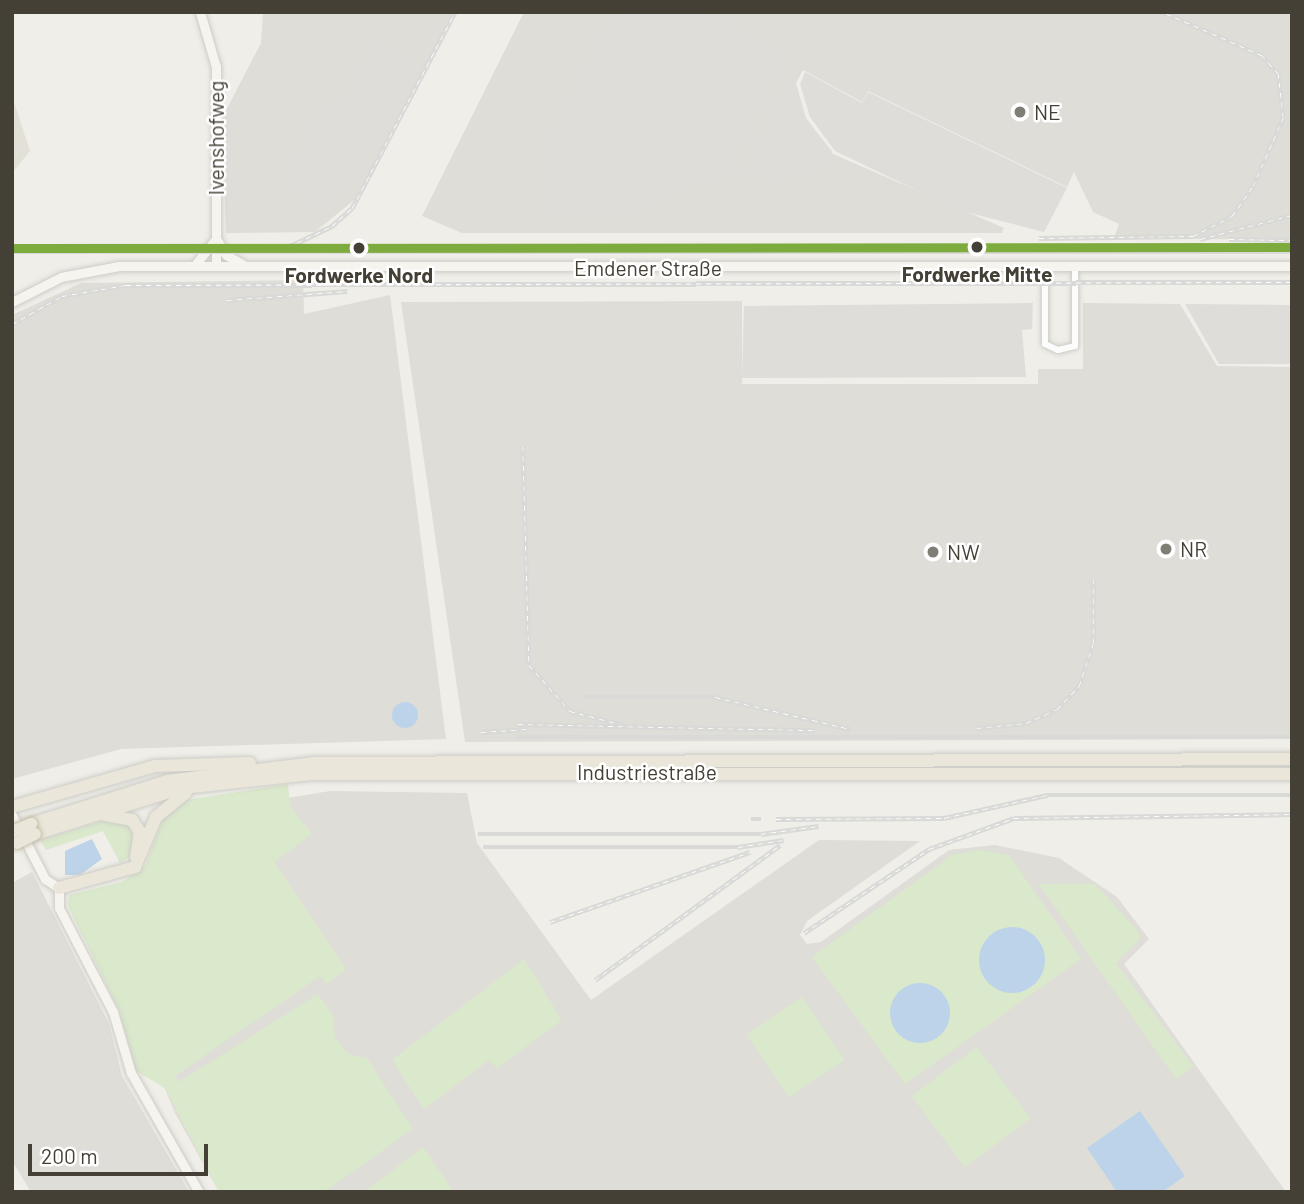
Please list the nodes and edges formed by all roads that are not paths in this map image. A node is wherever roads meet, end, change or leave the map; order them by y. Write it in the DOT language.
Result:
graph roads {
  1 [pos="200,12"];
  2 [pos="216,239"];
  3 [pos="194,266"];
  4 [pos="216,266"];
  5 [pos="246,266"];
  6 [pos="1292,266"];
  7 [pos="1076,270"];
  8 [pos="1045,271"];
  9 [pos="12,302"];
  10 [pos="1292,759"];
  11 [pos="272,766"];
  12 [pos="1292,774"];
  13 [pos="232,781"];
  14 [pos="12,807"];
  15 [pos="12,814"];
  16 [pos="88,814"];
  17 [pos="33,829"];
  18 [pos="14,840"];
  19 [pos="104,878"];
  20 [pos="59,887"];
  21 [pos="199,1192"];
  1 -- 2 [label="street, Ivenshofweg"];
  2 -- 3 [label="street"];
  2 -- 4 [label="street, Ivenshofweg"];
  2 -- 5 [label="street"];
  3 -- 4 [label="street, Emdener Straße"];
  3 -- 9 [label="street, Emdener Straße"];
  4 -- 5 [label="street, Emdener Straße"];
  5 -- 8 [label="street, Emdener Straße"];
  6 -- 7 [label="street, Emdener Straße"];
  7 -- 8 [label="street, Emdener Straße"];
  7 -- 8 [label="street"];
  10 -- 11 [label="highway, Industriestraße"];
  11 -- 14 [label="highway"];
  11 -- 17 [label="highway, Industriestraße"];
  12 -- 13 [label="highway, Industriestraße"];
  13 -- 16 [label="highway, Industriestraße"];
  13 -- 19 [label="highway"];
  15 -- 20 [label="street"];
  16 -- 17 [label="highway, Industriestraße"];
  16 -- 19 [label="highway"];
  17 -- 18 [label="highway, Industriestraße, bridge"];
  19 -- 20 [label="highway"];
  20 -- 21 [label="street"];
}
